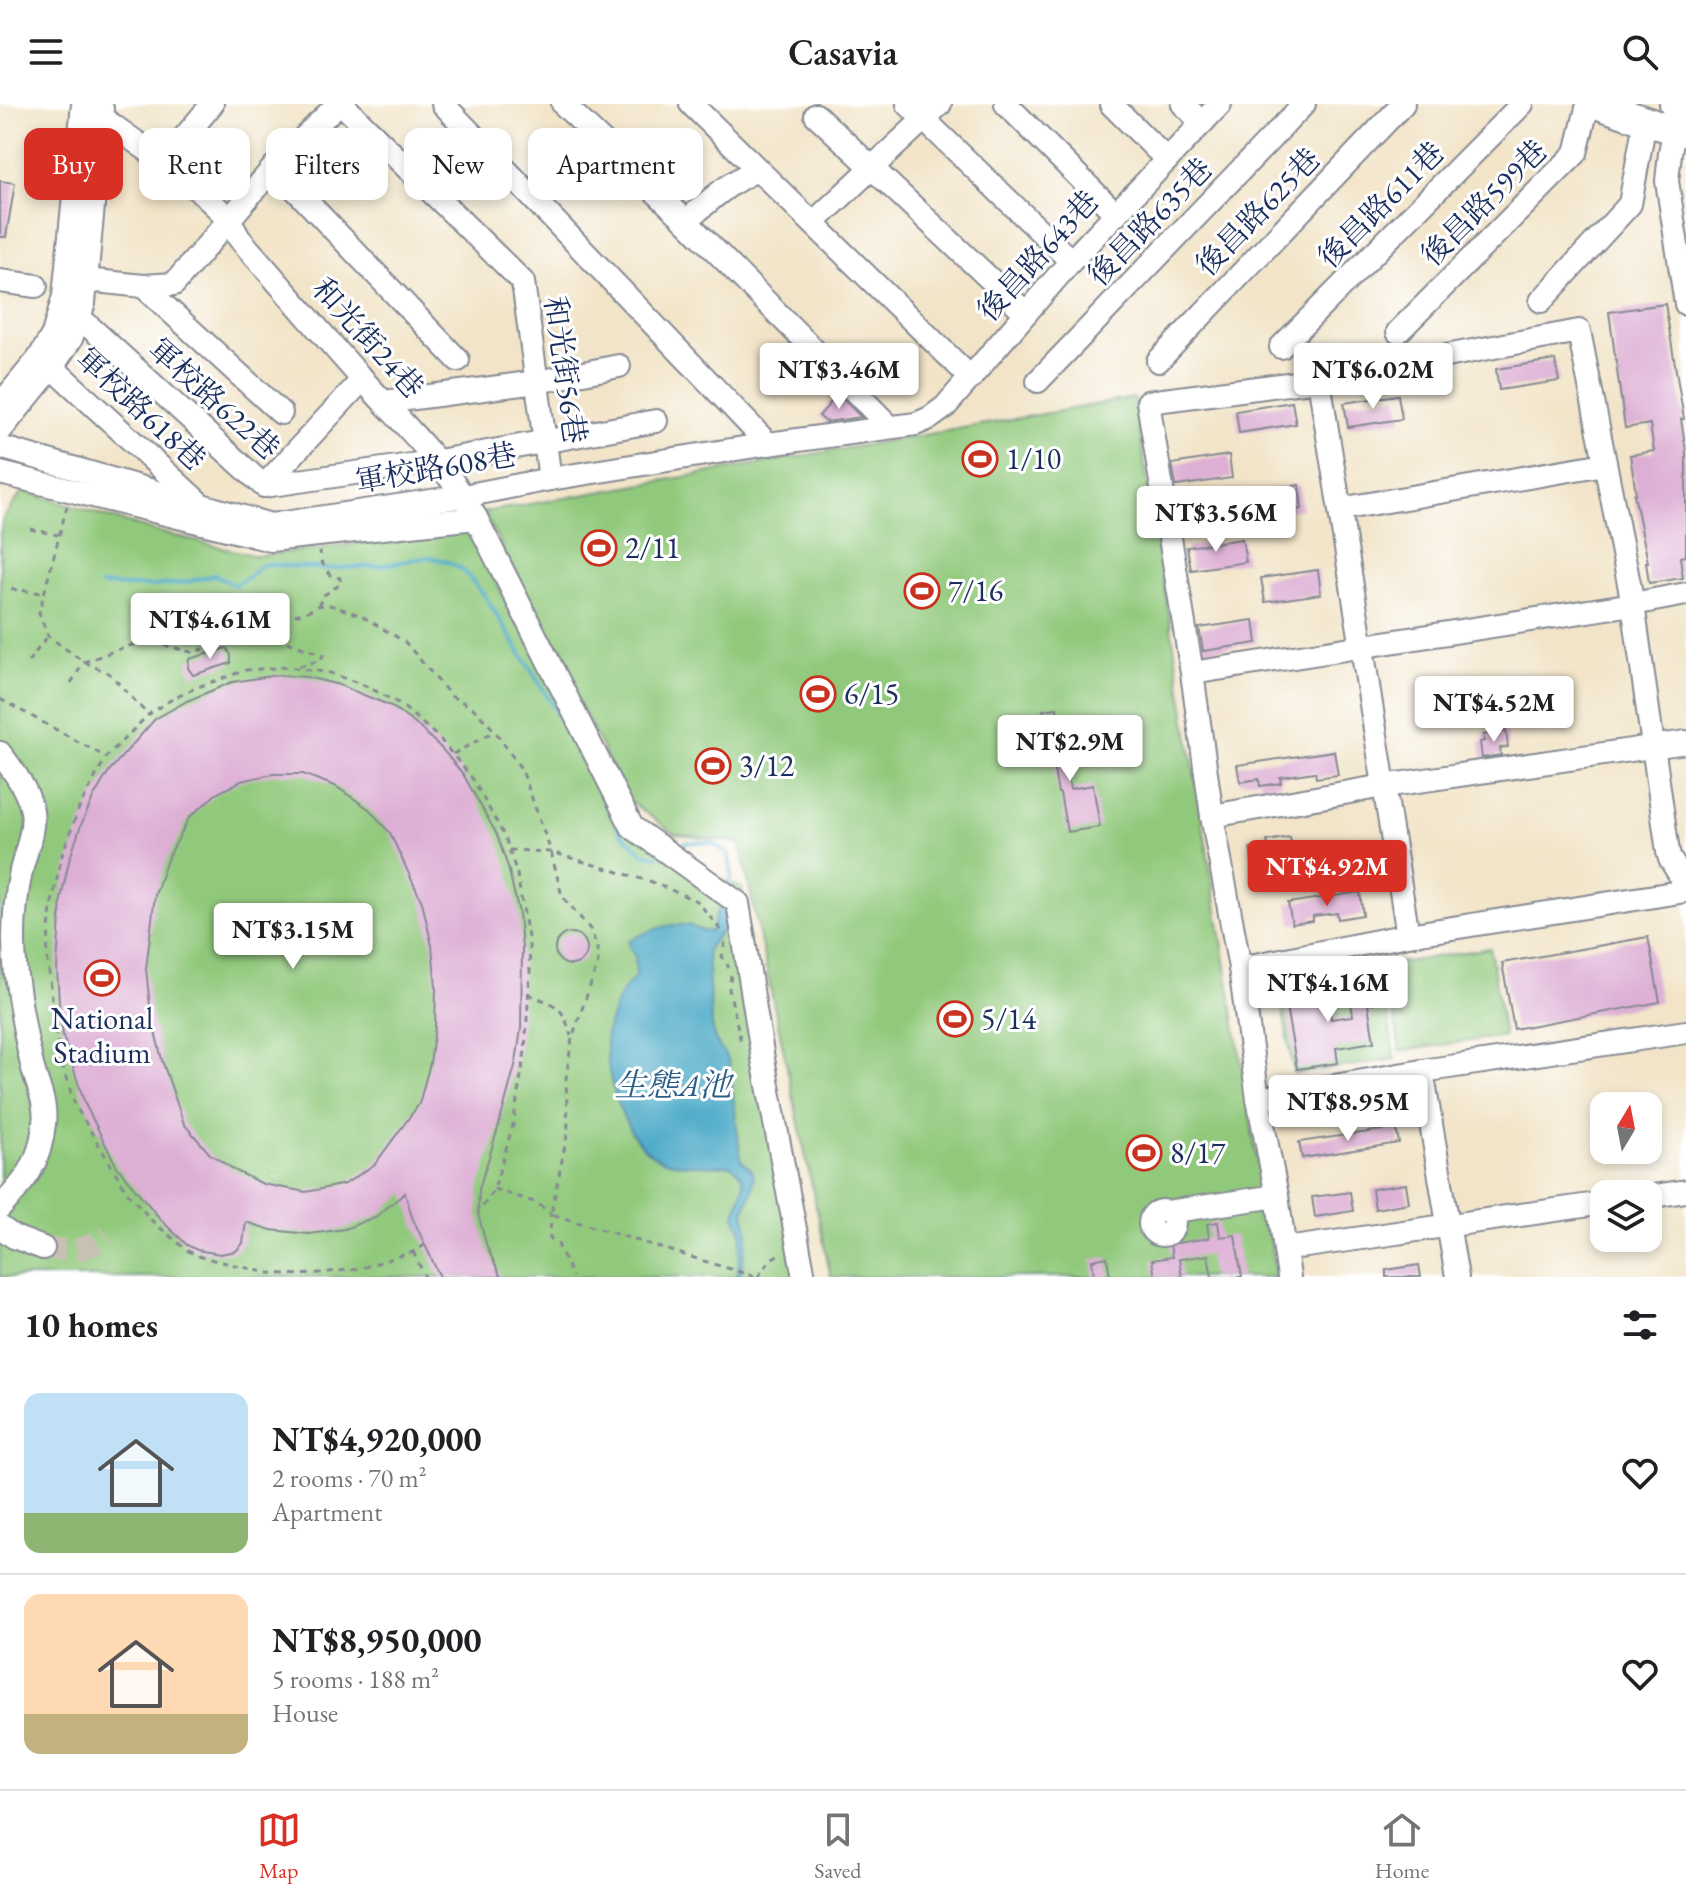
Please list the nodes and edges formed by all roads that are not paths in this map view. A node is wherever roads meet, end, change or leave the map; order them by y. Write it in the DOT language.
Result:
graph roads {
  1 [pos="212,104"];
  2 [pos="443,104"];
  3 [pos="563,104"];
  4 [pos="691,104"];
  5 [pos="1006,104"];
  6 [pos="1111,104"];
  7 [pos="1183,104"];
  8 [pos="1220,104"];
  9 [pos="1403,104"];
  10 [pos="1522,104"];
  11 [pos="1588,104"];
  12 [pos="1596,104"];
  13 [pos="1300,105"];
  14 [pos="333,106"];
  15 [pos="924,109"];
  16 [pos="92,110"];
  17 [pos="816,115"];
  18 [pos="1670,116"];
  19 [pos="1202,123"];
  20 [pos="192,128"];
  21 [pos="312,128"];
  22 [pos="139,144"];
  23 [pos="1167,160"];
  24 [pos="873,167"];
  25 [pos="758,170"];
  26 [pos="266,176"];
  27 [pos="209,200"];
  28 [pos="305,200"];
  29 [pos="1116,214"];
  30 [pos="229,219"];
  31 [pos="686,221"];
  32 [pos="813,223"];
  33 [pos="1680,234"];
  34 [pos="1071,261"];
  35 [pos="77,278"];
  36 [pos="0,281"];
  37 [pos="36,286"];
  38 [pos="143,286"];
  39 [pos="1541,301"];
  40 [pos="1686,304"];
  41 [pos="1026,313"];
  42 [pos="69,314"];
  43 [pos="1398,332"];
  44 [pos="1281,347"];
  45 [pos="458,360"];
  46 [pos="1158,361"];
  47 [pos="46,363"];
  48 [pos="619,366"];
  49 [pos="971,378"];
  50 [pos="363,379"];
  51 [pos="1319,380"];
  52 [pos="1038,381"];
  53 [pos="537,382"];
  54 [pos="384,402"];
  55 [pos="0,405"];
  56 [pos="281,413"];
  57 [pos="656,421"];
  58 [pos="890,427"];
  59 [pos="0,431"];
  60 [pos="545,443"];
  61 [pos="768,444"];
  62 [pos="0,447"];
  63 [pos="439,461"];
  64 [pos="1605,464"];
  65 [pos="0,473"];
  66 [pos="550,479"];
  67 [pos="264,486"];
  68 [pos="464,496"];
  69 [pos="201,505"];
  70 [pos="1340,509"];
  71 [pos="476,518"];
  72 [pos="1686,594"];
  73 [pos="1633,604"];
  74 [pos="1362,647"];
  75 [pos="1192,673"];
  76 [pos="1686,742"];
  77 [pos="1652,748"];
  78 [pos="0,753"];
  79 [pos="1384,786"];
  80 [pos="1212,816"];
  81 [pos="1686,885"];
  82 [pos="1686,891"];
  83 [pos="1408,935"];
  84 [pos="1240,968"];
  85 [pos="1686,1032"];
  86 [pos="1422,1071"];
  87 [pos="1258,1099"];
  88 [pos="1686,1191"];
  89 [pos="1662,1195"];
  90 [pos="1277,1196"];
  91 [pos="1590,1205"];
  92 [pos="0,1208"];
  93 [pos="1167,1212"];
  94 [pos="1448,1226"];
  95 [pos="0,1227"];
  96 [pos="43,1248"];
  97 [pos="1286,1249"];
  98 [pos="804,1277"];
  99 [pos="1289,1277"];
  100 [pos="1457,1277"];
  1 -- 20 [label="street"];
  2 -- 61 [label="street"];
  3 -- 31 [label="street"];
  4 -- 25 [label="street"];
  5 -- 29 [label="street"];
  6 -- 23 [label="street"];
  7 -- 19 [label="street"];
  8 -- 19 [label="street, 後昌路643巷"];
  9 -- 46 [label="street, 後昌路625巷"];
  10 -- 44 [label="street, 後昌路611巷"];
  11 -- 43 [label="street, 後昌路599巷"];
  12 -- 18 [label="main road"];
  13 -- 52 [label="street, 後昌路635巷"];
  14 -- 21 [label="street"];
  14 -- 53 [label="street, 和光街56巷"];
  15 -- 24 [label="street"];
  15 -- 34 [label="street"];
  16 -- 22 [label="street, 和光街24巷"];
  16 -- 35 [label="street"];
  17 -- 24 [label="street"];
  18 -- 33 [label="street"];
  18 -- 39 [label="street"];
  19 -- 23 [label="street, 後昌路643巷"];
  23 -- 29 [label="street, 後昌路643巷"];
  24 -- 32 [label="street"];
  24 -- 41 [label="street"];
  25 -- 31 [label="street"];
  25 -- 32 [label="street"];
  26 -- 30 [label="street"];
  27 -- 30 [label="street, 和光街24巷"];
  28 -- 45 [label="street"];
  29 -- 34 [label="street, 後昌路643巷"];
  30 -- 38 [label="street"];
  30 -- 50 [label="street, 和光街24巷"];
  31 -- 58 [label="street"];
  32 -- 49 [label="street"];
  33 -- 40 [label="street"];
  34 -- 41 [label="street, 後昌路643巷"];
  35 -- 38 [label="street"];
  35 -- 42 [label="street"];
  36 -- 37 [label="street"];
  38 -- 56 [label="street"];
  41 -- 49 [label="street, 後昌路643巷"];
  42 -- 47 [label="street"];
  42 -- 67 [label="street, 軍校路622巷"];
  47 -- 55 [label="street"];
  47 -- 59 [label="street"];
  47 -- 69 [label="street, 軍校路618巷"];
  48 -- 53 [label="street"];
  49 -- 58 [label="street, 後昌路643巷"];
  50 -- 54 [label="street, 和光街24巷"];
  50 -- 67 [label="street"];
  51 -- 64 [label="street"];
  51 -- 70 [label="street"];
  51 -- 75 [label="street"];
  53 -- 54 [label="street"];
  53 -- 60 [label="street, 和光街56巷"];
  54 -- 63 [label="street, 和光街24巷"];
  57 -- 60 [label="street, 軍校路622巷"];
  58 -- 61 [label="street, 軍校路608巷"];
  60 -- 63 [label="street, 軍校路622巷"];
  60 -- 66 [label="street, 和光街56巷"];
  61 -- 66 [label="street, 軍校路608巷"];
  62 -- 69 [label="street, 軍校路608巷"];
  63 -- 67 [label="street, 軍校路622巷"];
  63 -- 68 [label="street, 和光街24巷"];
  64 -- 70 [label="street"];
  64 -- 73 [label="street"];
  65 -- 71 [label="street"];
  66 -- 68 [label="street, 軍校路608巷"];
  68 -- 69 [label="street, 軍校路608巷"];
  68 -- 71 [label="street, 和光街24巷"];
  70 -- 74 [label="street"];
  71 -- 98 [label="street, 和光街24巷"];
  72 -- 73 [label="street"];
  73 -- 74 [label="street"];
  73 -- 77 [label="street"];
  74 -- 75 [label="street"];
  74 -- 79 [label="street"];
  75 -- 80 [label="street"];
  76 -- 77 [label="street"];
  77 -- 79 [label="street"];
  77 -- 81 [label="street"];
  78 -- 92 [label="street"];
  79 -- 80 [label="street"];
  79 -- 83 [label="street"];
  80 -- 84 [label="street"];
  82 -- 83 [label="street"];
  83 -- 84 [label="street"];
  84 -- 87 [label="street"];
  85 -- 86 [label="street"];
  86 -- 87 [label="street"];
  86 -- 94 [label="street"];
  87 -- 90 [label="street"];
  88 -- 89 [label="street"];
  90 -- 93 [label="street"];
  90 -- 97 [label="street"];
  91 -- 94 [label="street"];
  94 -- 97 [label="street"];
  94 -- 100 [label="street"];
  95 -- 96 [label="street"];
  97 -- 99 [label="street"];
}
